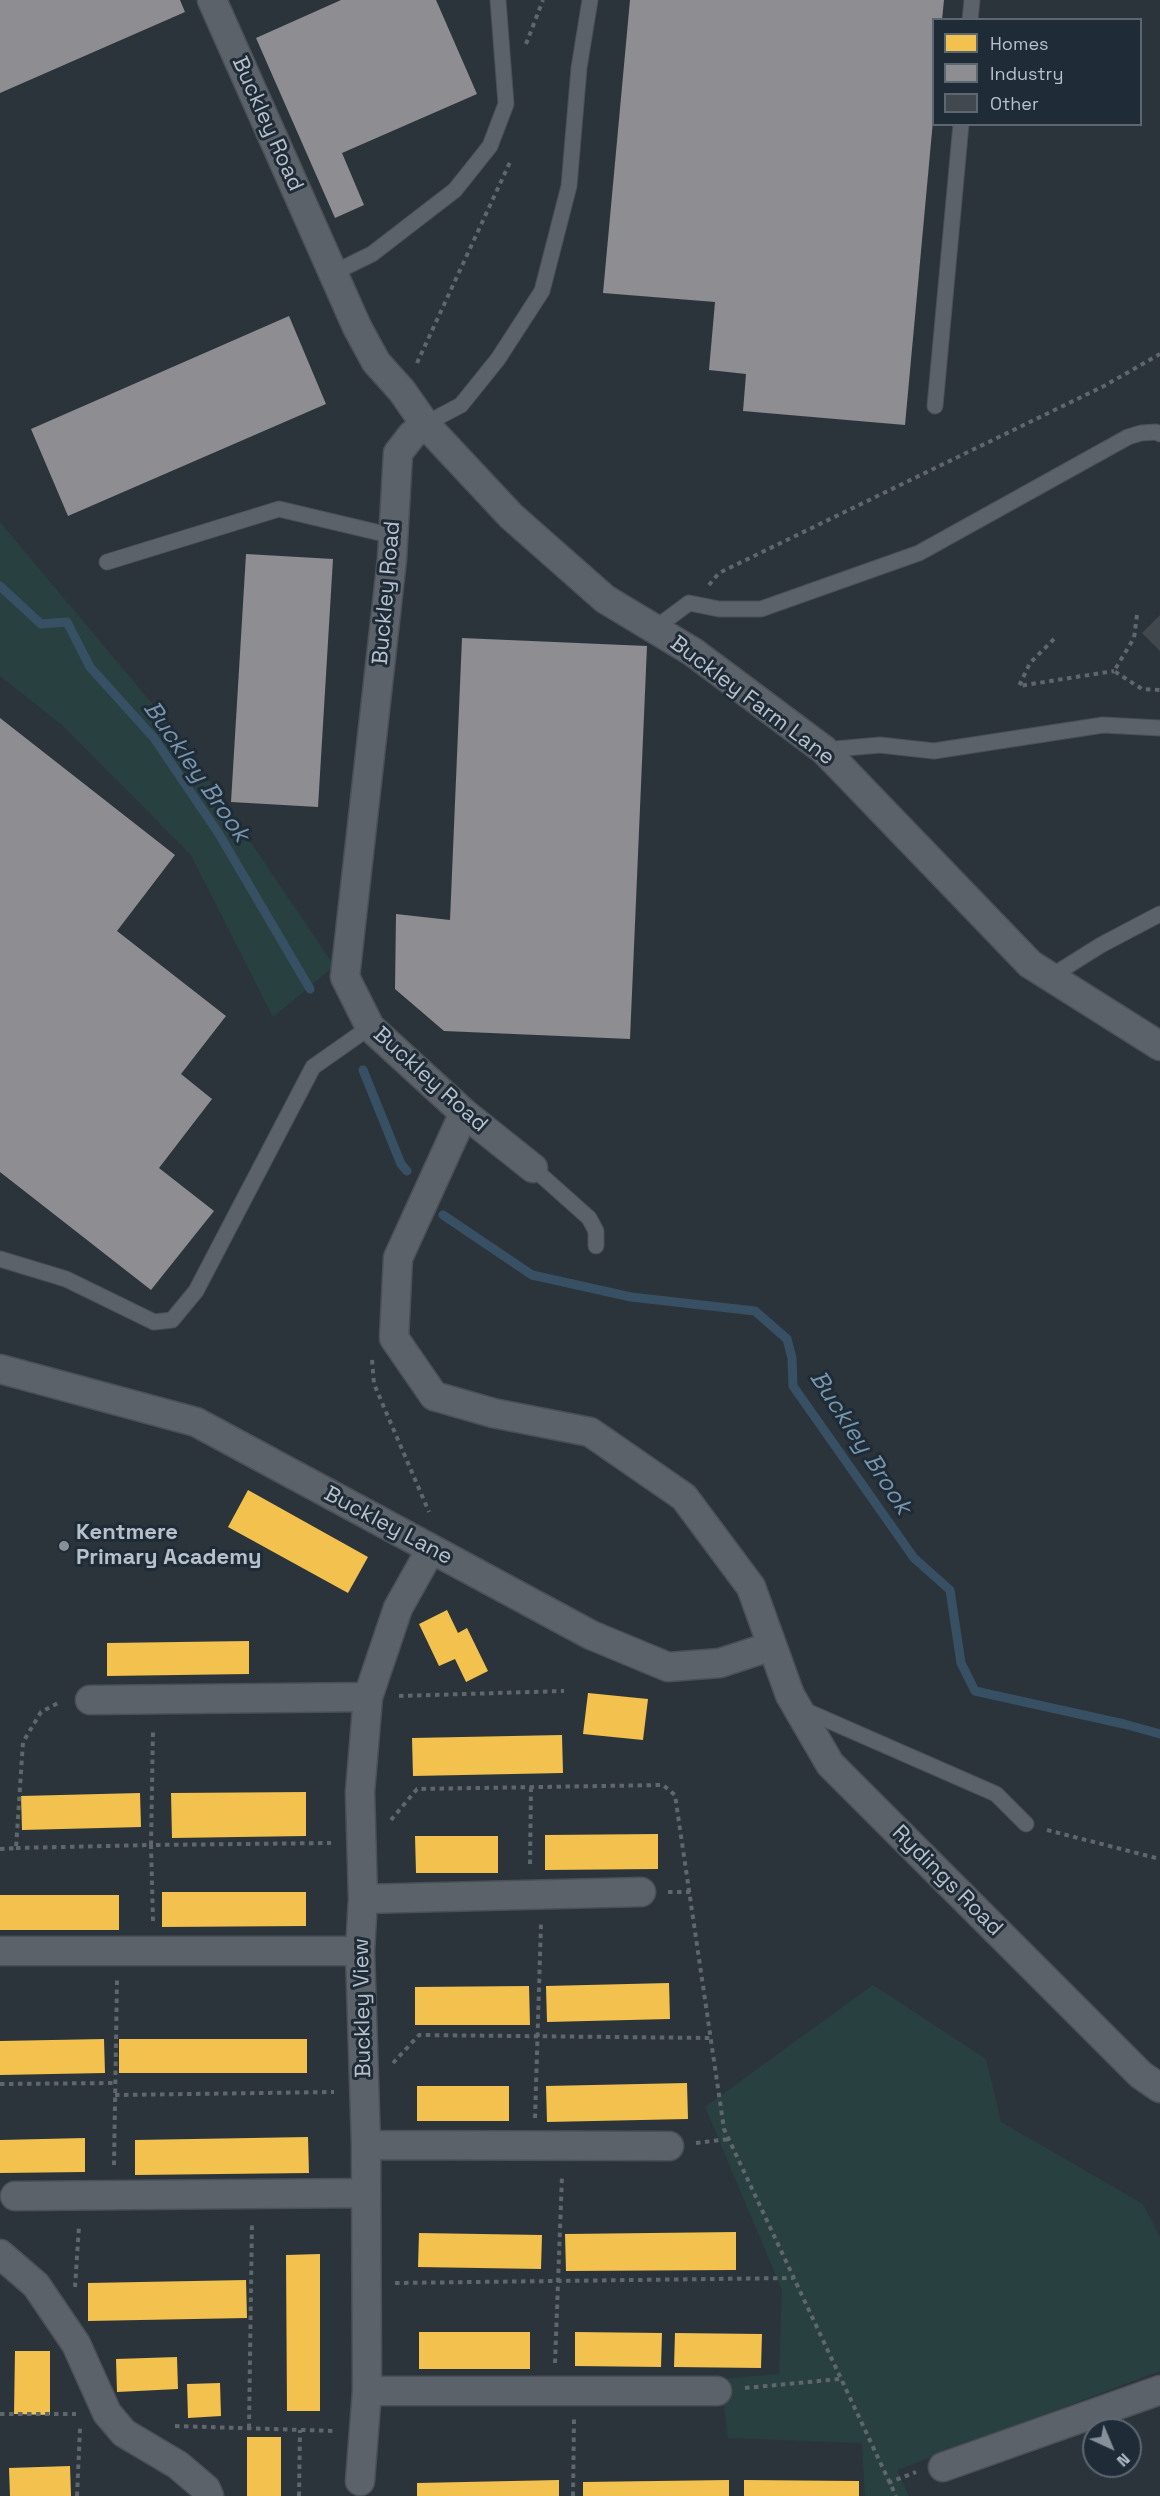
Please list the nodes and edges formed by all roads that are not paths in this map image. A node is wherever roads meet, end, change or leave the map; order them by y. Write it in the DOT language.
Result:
graph roads {
  1 [pos="212,0"];
  2 [pos="498,0"];
  3 [pos="590,0"];
  4 [pos="972,0"];
  5 [pos="970,18"];
  6 [pos="961,126"];
  7 [pos="333,273"];
  8 [pos="935,406"];
  9 [pos="425,424"];
  10 [pos="1160,434"];
  11 [pos="393,536"];
  12 [pos="107,562"];
  13 [pos="654,629"];
  14 [pos="1160,728"];
  15 [pos="824,750"];
  16 [pos="1160,914"];
  17 [pos="1050,977"];
  18 [pos="370,1027"];
  19 [pos="1160,1046"];
  20 [pos="464,1113"];
  21 [pos="533,1168"];
  22 [pos="596,1246"];
  23 [pos="0,1258"];
  24 [pos="0,1369"];
  25 [pos="431,1549"];
  26 [pos="772,1646"];
  27 [pos="368,1697"];
  28 [pos="90,1700"];
  29 [pos="797,1707"];
  30 [pos="1026,1824"];
  31 [pos="640,1892"];
  32 [pos="363,1899"];
  33 [pos="0,1951"];
  34 [pos="360,1951"];
  35 [pos="1160,2088"];
  36 [pos="366,2145"];
  37 [pos="669,2146"];
  38 [pos="366,2193"];
  39 [pos="15,2196"];
  40 [pos="0,2254"];
  41 [pos="1160,2390"];
  42 [pos="367,2391"];
  43 [pos="717,2391"];
  44 [pos="943,2467"];
  45 [pos="360,2481"];
  46 [pos="208,2496"];
  1 -- 7 [label="street, Buckley Road"];
  2 -- 7 [label="lane"];
  3 -- 9 [label="lane"];
  4 -- 5 [label="lane"];
  6 -- 8 [label="lane"];
  7 -- 9 [label="street, Buckley Road"];
  9 -- 11 [label="street, Buckley Road"];
  9 -- 13 [label="street, Buckley Farm Lane"];
  10 -- 13 [label="lane"];
  11 -- 12 [label="lane"];
  11 -- 18 [label="street, Buckley Road"];
  13 -- 15 [label="street, Buckley Farm Lane"];
  14 -- 15 [label="lane"];
  15 -- 17 [label="street, Buckley Farm Lane"];
  16 -- 17 [label="lane"];
  17 -- 19 [label="street, Buckley Farm Lane"];
  18 -- 20 [label="street, Buckley Road"];
  18 -- 23 [label="lane"];
  20 -- 21 [label="street, Buckley Road"];
  20 -- 26 [label="street, Rydings Road"];
  21 -- 22 [label="lane"];
  24 -- 25 [label="street, Buckley Lane"];
  25 -- 26 [label="street, Buckley Lane"];
  25 -- 27 [label="street, Buckley View"];
  26 -- 29 [label="street, Rydings Road"];
  27 -- 28 [label="street"];
  27 -- 32 [label="street, Buckley View"];
  29 -- 30 [label="lane"];
  29 -- 35 [label="street, Rydings Road"];
  31 -- 32 [label="street"];
  32 -- 34 [label="street, Buckley View"];
  33 -- 34 [label="street"];
  34 -- 36 [label="street, Buckley View"];
  36 -- 37 [label="street"];
  36 -- 38 [label="street, Buckley View"];
  38 -- 39 [label="street"];
  38 -- 42 [label="street, Buckley View"];
  40 -- 46 [label="street"];
  41 -- 44 [label="street"];
  42 -- 43 [label="street"];
  42 -- 45 [label="street, Buckley View"];
}
